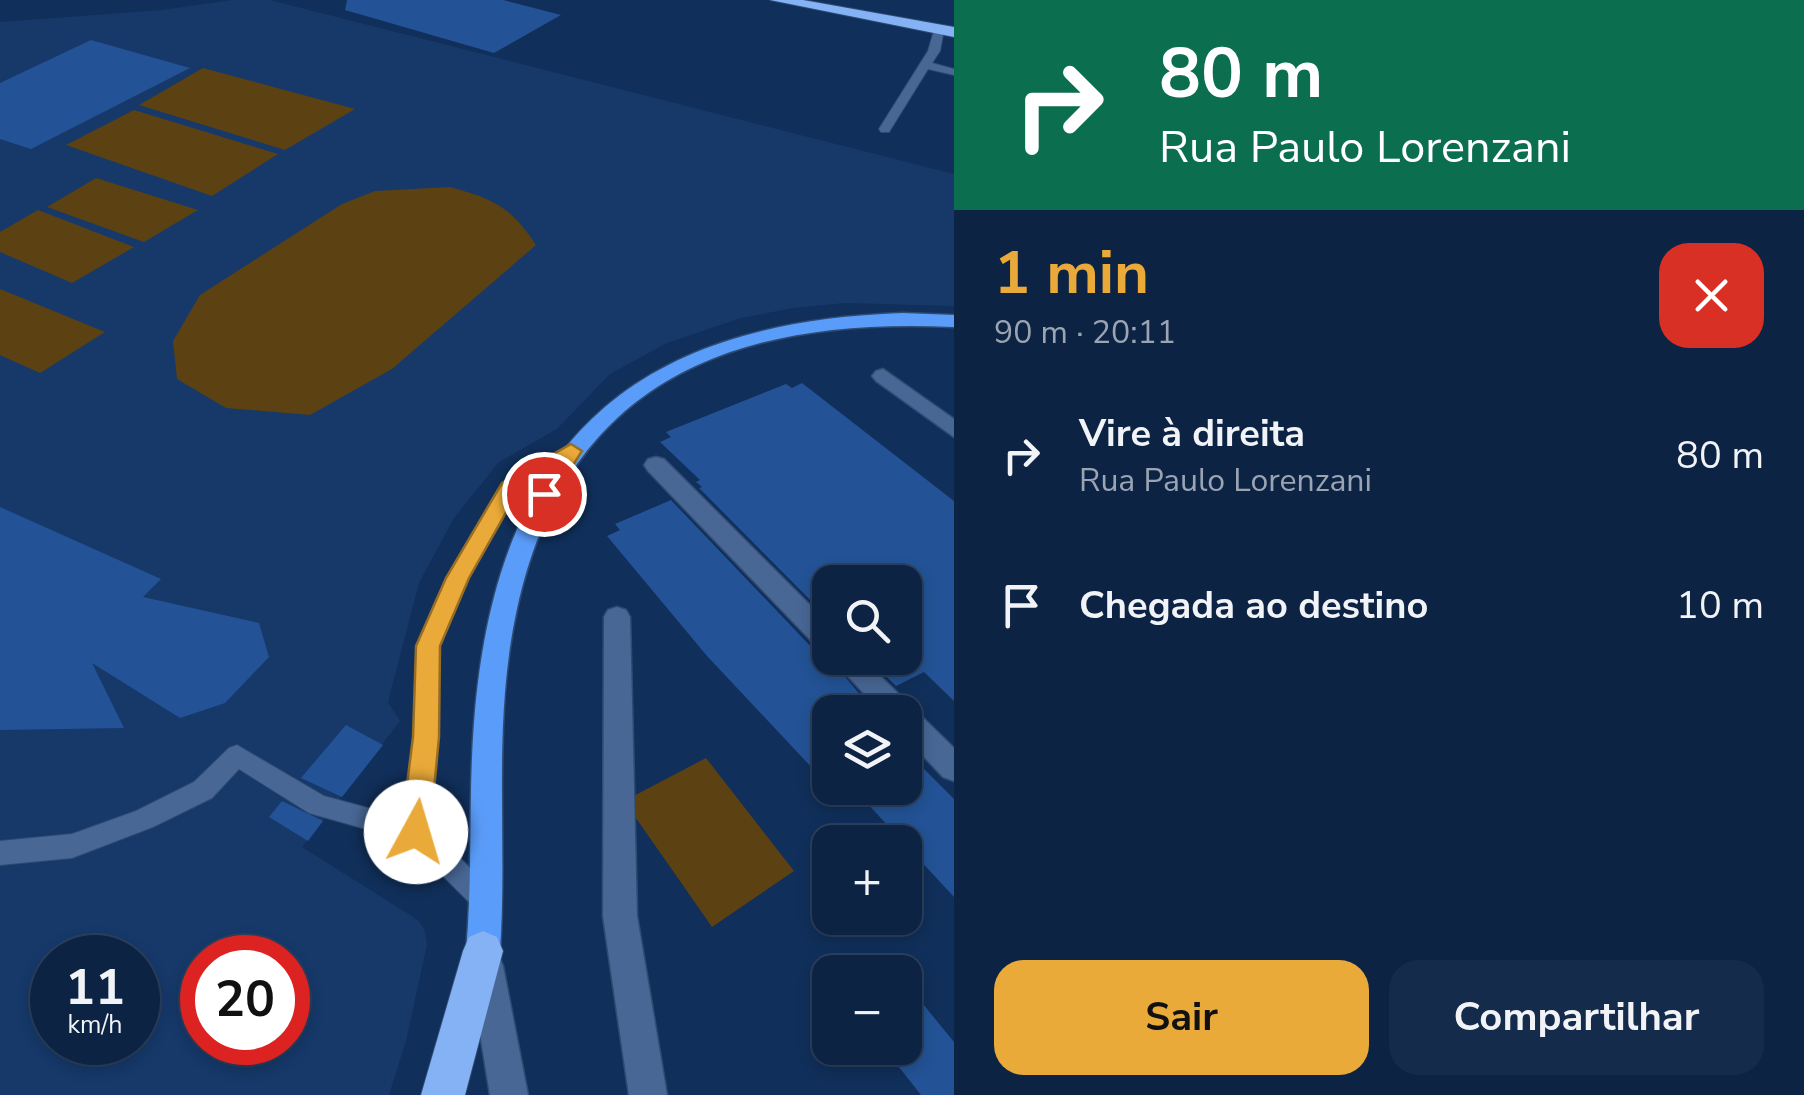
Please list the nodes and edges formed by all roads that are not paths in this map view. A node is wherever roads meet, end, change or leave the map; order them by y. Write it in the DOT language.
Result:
graph roads {
  1 [pos="778,0"];
  2 [pos="846,0"];
  3 [pos="954,17"];
  4 [pos="946,30"];
  5 [pos="924,66"];
  6 [pos="954,72"];
  7 [pos="884,129"];
  8 [pos="954,321"];
  9 [pos="883,376"];
  10 [pos="954,430"];
  11 [pos="571,451"];
  12 [pos="656,465"];
  13 [pos="617,617"];
  14 [pos="812,624"];
  15 [pos="862,675"];
  16 [pos="882,695"];
  17 [pos="922,735"];
  18 [pos="954,768"];
  19 [pos="416,832"];
  20 [pos="0,853"];
  21 [pos="488,903"];
  22 [pos="483,951"];
  23 [pos="443,1095"];
  24 [pos="509,1095"];
  25 [pos="648,1095"];
  1 -- 4 [label="highway"];
  2 -- 3 [label="highway"];
  4 -- 5 [label="lane"];
  5 -- 6 [label="lane"];
  5 -- 7 [label="lane"];
  8 -- 11 [label="main road"];
  9 -- 10 [label="street"];
  11 -- 19 [label="lane"];
  11 -- 21 [label="main road"];
  12 -- 14 [label="street"];
  13 -- 25 [label="street"];
  15 -- 16 [label="street"];
  17 -- 18 [label="street"];
  19 -- 20 [label="lane"];
  19 -- 21 [label="lane"];
  21 -- 22 [label="main road"];
  22 -- 23 [label="highway"];
  22 -- 24 [label="street"];
}
